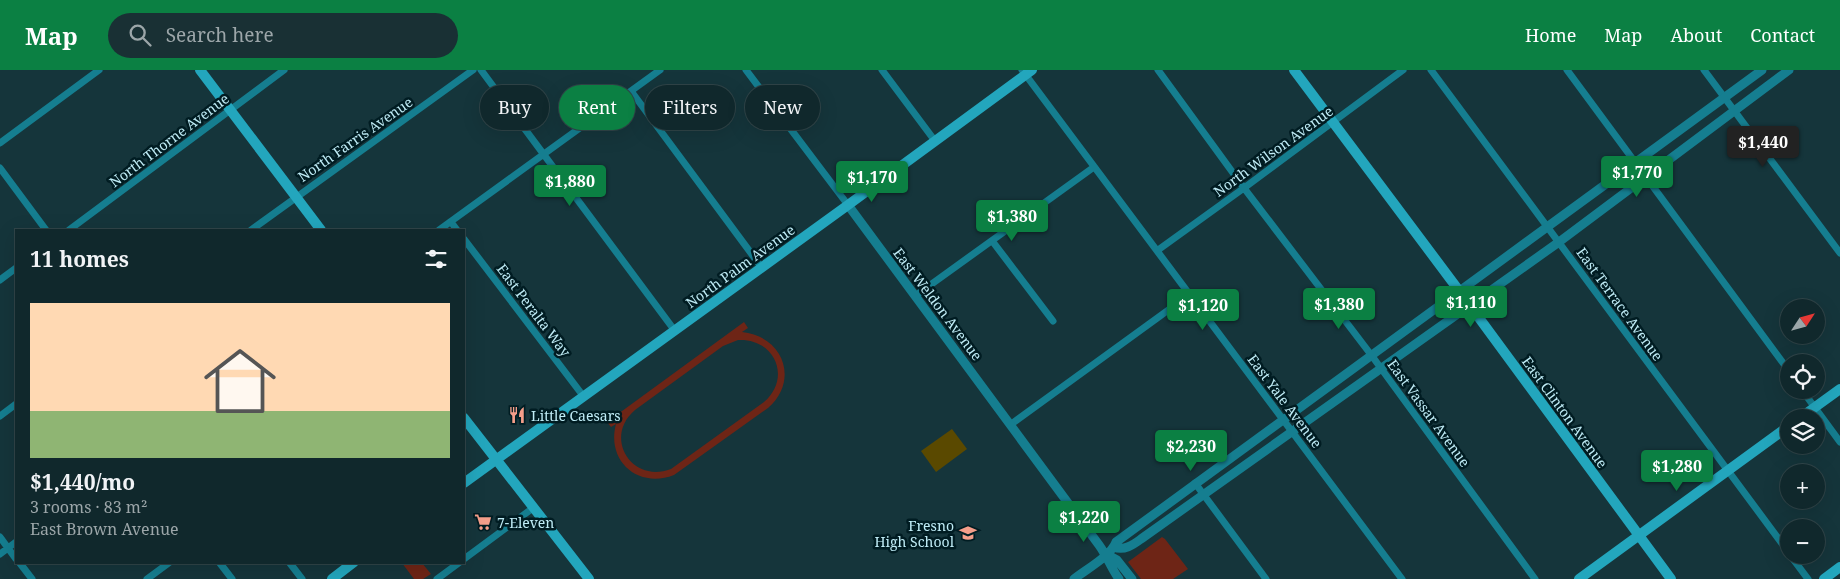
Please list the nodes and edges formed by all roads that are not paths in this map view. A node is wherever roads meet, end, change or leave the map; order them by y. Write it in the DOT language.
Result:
graph roads {
  1 [pos="99,70"];
  2 [pos="200,70"];
  3 [pos="284,70"];
  4 [pos="473,70"];
  5 [pos="481,70"];
  6 [pos="660,70"];
  7 [pos="746,70"];
  8 [pos="882,70"];
  9 [pos="1158,70"];
  10 [pos="1294,70"];
  11 [pos="1403,70"];
  12 [pos="1431,70"];
  13 [pos="1567,70"];
  14 [pos="1704,70"];
  15 [pos="1762,70"];
  16 [pos="1789,70"];
  17 [pos="1026,72"];
  18 [pos="635,88"];
  19 [pos="635,96"];
  20 [pos="1724,97"];
  21 [pos="230,110"];
  22 [pos="1734,110"];
  23 [pos="1333,122"];
  24 [pos="578,130"];
  25 [pos="935,141"];
  26 [pos="0,143"];
  27 [pos="545,154"];
  28 [pos="1636,162"];
  29 [pos="0,168"];
  30 [pos="1094,168"];
  31 [pos="1647,176"];
  32 [pos="1244,188"];
  33 [pos="295,197"];
  34 [pos="848,205"];
  35 [pos="451,222"];
  36 [pos="1547,226"];
  37 [pos="45,229"];
  38 [pos="70,229"];
  39 [pos="252,229"];
  40 [pos="320,229"];
  41 [pos="440,229"];
  42 [pos="456,229"];
  43 [pos="465,240"];
  44 [pos="993,242"];
  45 [pos="1559,242"];
  46 [pos="1158,250"];
  47 [pos="1840,253"];
  48 [pos="762,268"];
  49 [pos="15,269"];
  50 [pos="0,280"];
  51 [pos="1460,292"];
  52 [pos="1189,295"];
  53 [pos="915,296"];
  54 [pos="1469,305"];
  55 [pos="1053,321"];
  56 [pos="676,330"];
  57 [pos="1372,356"];
  58 [pos="1780,359"];
  59 [pos="1381,368"];
  60 [pos="1840,388"];
  61 [pos="584,396"];
  62 [pos="1809,399"];
  63 [pos="15,405"];
  64 [pos="1815,407"];
  65 [pos="1812,409"];
  66 [pos="0,416"];
  67 [pos="465,419"];
  68 [pos="1284,420"];
  69 [pos="1010,424"];
  70 [pos="1293,432"];
  71 [pos="1780,433"];
  72 [pos="1840,442"];
  73 [pos="495,460"];
  74 [pos="1728,471"];
  75 [pos="465,482"];
  76 [pos="1195,483"];
  77 [pos="1204,495"];
  78 [pos="533,508"];
  79 [pos="1639,536"];
  80 [pos="0,537"];
  81 [pos="1780,542"];
  82 [pos="15,543"];
  83 [pos="1114,547"];
  84 [pos="8,548"];
  85 [pos="0,554"];
  86 [pos="1106,554"];
  87 [pos="15,558"];
  88 [pos="465,559"];
  89 [pos="21,564"];
  90 [pos="167,564"];
  91 [pos="221,564"];
  92 [pos="291,564"];
  93 [pos="351,564"];
  94 [pos="457,564"];
  95 [pos="1797,564"];
  96 [pos="1840,567"];
  97 [pos="32,579"];
  98 [pos="147,579"];
  99 [pos="232,579"];
  100 [pos="302,579"];
  101 [pos="332,579"];
  102 [pos="437,579"];
  103 [pos="589,579"];
  104 [pos="1074,579"];
  105 [pos="1119,579"];
  106 [pos="1132,579"];
  107 [pos="1266,579"];
  108 [pos="1402,579"];
  109 [pos="1535,579"];
  110 [pos="1579,579"];
  111 [pos="1671,579"];
  112 [pos="1808,579"];
  113 [pos="1824,579"];
  1 -- 26 [label="street"];
  2 -- 21 [label="main road"];
  3 -- 21 [label="street, North Thorne Avenue"];
  4 -- 33 [label="street, North Farris Avenue"];
  5 -- 27 [label="street"];
  6 -- 18 [label="street"];
  7 -- 34 [label="street, East Weldon Avenue"];
  8 -- 25 [label="street"];
  9 -- 32 [label="street, East Vassar Avenue"];
  10 -- 23 [label="main road, East Clinton Avenue"];
  11 -- 23 [label="street, North Wilson Avenue"];
  12 -- 36 [label="street, East Terrace Avenue"];
  13 -- 28 [label="street"];
  14 -- 20 [label="street"];
  15 -- 20 [label="street"];
  16 -- 22 [label="street"];
  17 -- 25 [label="main road, North Palm Avenue"];
  17 -- 30 [label="street, East Yale Avenue"];
  19 -- 48 [label="street"];
  20 -- 22 [label="street"];
  20 -- 28 [label="street"];
  21 -- 33 [label="main road"];
  21 -- 38 [label="street, North Thorne Avenue"];
  22 -- 31 [label="street"];
  22 -- 47 [label="street"];
  23 -- 32 [label="street, North Wilson Avenue"];
  23 -- 51 [label="main road, East Clinton Avenue"];
  24 -- 27 [label="street"];
  25 -- 34 [label="main road, North Palm Avenue"];
  27 -- 35 [label="street"];
  27 -- 56 [label="street"];
  28 -- 31 [label="street"];
  28 -- 36 [label="street"];
  29 -- 37 [label="street"];
  30 -- 44 [label="street"];
  30 -- 46 [label="street, East Yale Avenue"];
  31 -- 45 [label="street"];
  31 -- 58 [label="street"];
  32 -- 46 [label="street, North Wilson Avenue"];
  32 -- 57 [label="street, East Vassar Avenue"];
  33 -- 39 [label="street, North Farris Avenue"];
  33 -- 40 [label="main road"];
  34 -- 48 [label="main road, North Palm Avenue"];
  34 -- 53 [label="street, East Weldon Avenue"];
  35 -- 41 [label="street"];
  35 -- 42 [label="street"];
  36 -- 45 [label="street, East Terrace Avenue"];
  36 -- 51 [label="street"];
  43 -- 61 [label="street, East Peralta Way"];
  44 -- 53 [label="street"];
  44 -- 55 [label="street"];
  45 -- 54 [label="street"];
  45 -- 74 [label="street, East Terrace Avenue"];
  46 -- 52 [label="street, East Yale Avenue"];
  48 -- 56 [label="main road, North Palm Avenue"];
  49 -- 50 [label="street"];
  51 -- 54 [label="main road, East Clinton Avenue"];
  51 -- 57 [label="street"];
  52 -- 68 [label="street, East Yale Avenue"];
  52 -- 69 [label="street"];
  53 -- 69 [label="street, East Weldon Avenue"];
  54 -- 59 [label="street"];
  54 -- 79 [label="main road, East Clinton Avenue"];
  56 -- 61 [label="main road, North Palm Avenue"];
  57 -- 59 [label="street, East Vassar Avenue"];
  57 -- 68 [label="street"];
  59 -- 70 [label="street"];
  59 -- 109 [label="street, East Vassar Avenue"];
  60 -- 64 [label="main road"];
  61 -- 73 [label="main road, North Palm Avenue"];
  62 -- 64 [label="street"];
  63 -- 66 [label="street"];
  64 -- 65 [label="main road"];
  64 -- 72 [label="street"];
  67 -- 73 [label="main road"];
  68 -- 70 [label="street, East Yale Avenue"];
  68 -- 76 [label="street"];
  69 -- 86 [label="street, East Weldon Avenue"];
  70 -- 77 [label="street"];
  70 -- 108 [label="street, East Yale Avenue"];
  71 -- 74 [label="main road"];
  73 -- 75 [label="main road, North Palm Avenue"];
  73 -- 78 [label="main road"];
  74 -- 79 [label="main road"];
  74 -- 81 [label="street, East Terrace Avenue"];
  76 -- 77 [label="street"];
  76 -- 83 [label="street"];
  77 -- 83 [label="street"];
  77 -- 107 [label="street"];
  78 -- 88 [label="street"];
  78 -- 103 [label="main road"];
  79 -- 110 [label="main road"];
  79 -- 111 [label="main road, East Clinton Avenue"];
  80 -- 84 [label="street"];
  82 -- 84 [label="street"];
  83 -- 86 [label="street"];
  84 -- 85 [label="street"];
  84 -- 87 [label="street"];
  86 -- 104 [label="street"];
  86 -- 105 [label="street, East Weldon Avenue"];
  86 -- 106 [label="street, East Weldon Avenue"];
  89 -- 97 [label="street"];
  90 -- 98 [label="street"];
  91 -- 99 [label="street"];
  92 -- 100 [label="street"];
  93 -- 101 [label="main road"];
  94 -- 102 [label="street"];
  95 -- 112 [label="street, East Terrace Avenue"];
  96 -- 113 [label="main road"];
}
